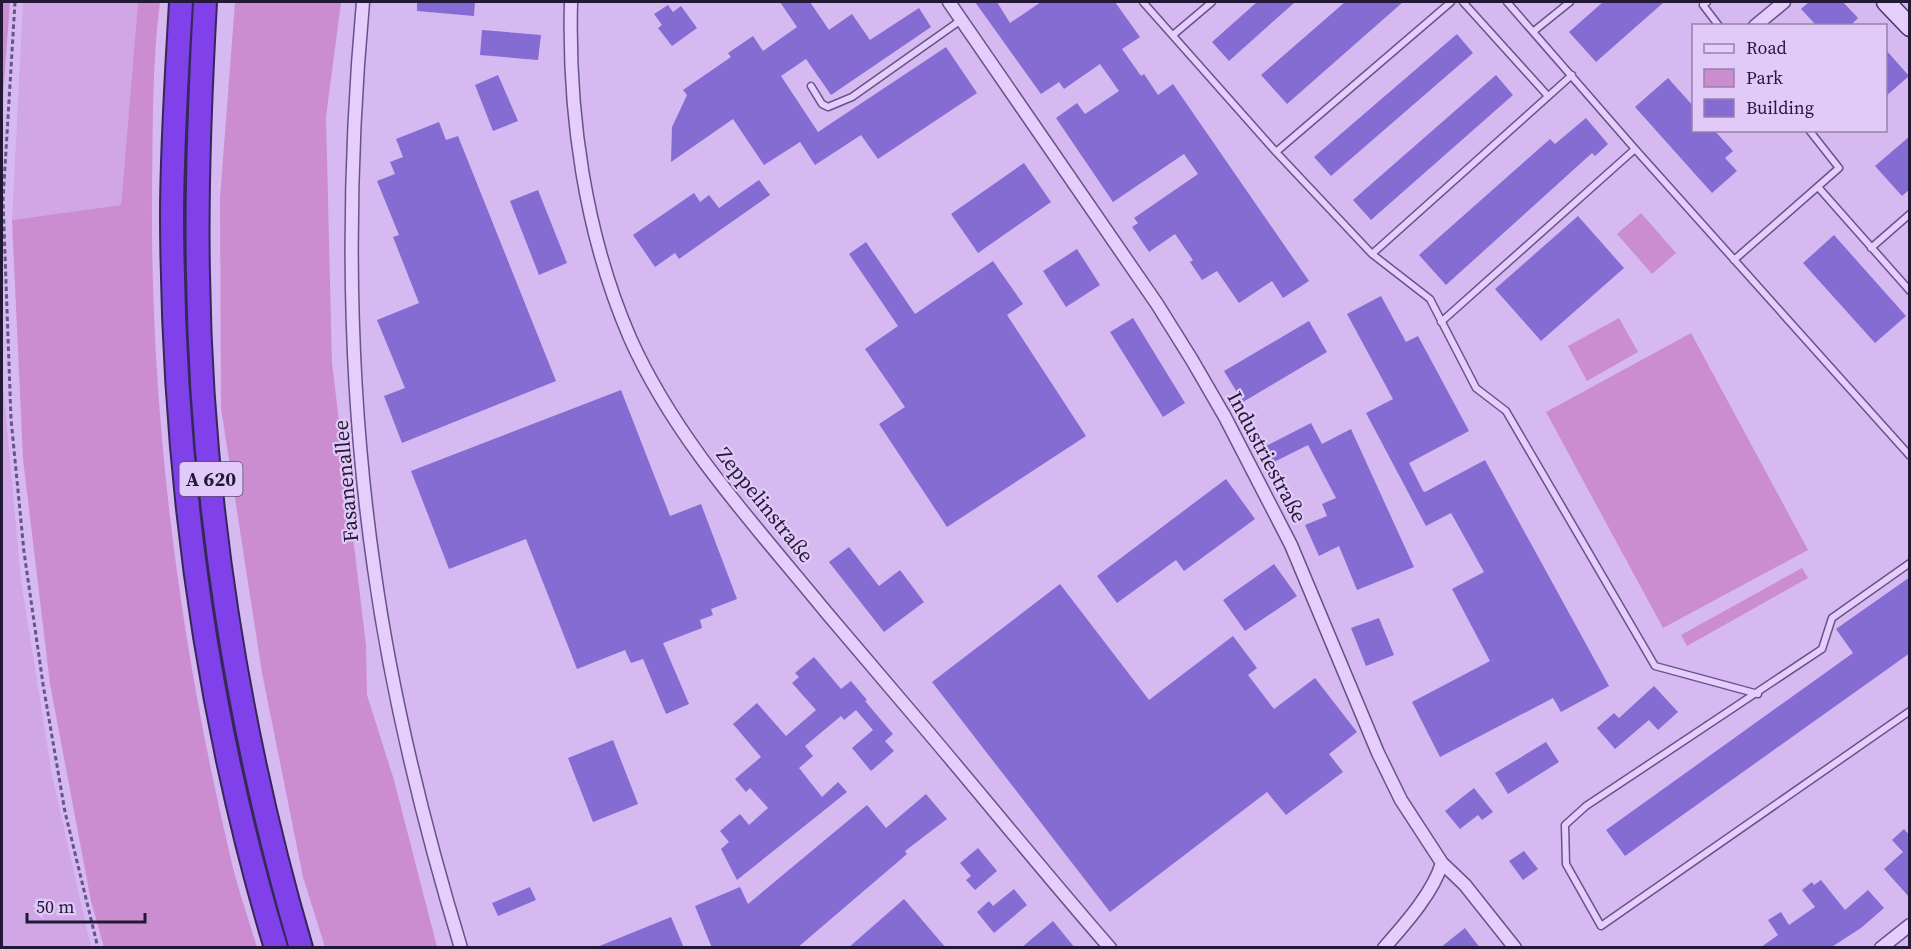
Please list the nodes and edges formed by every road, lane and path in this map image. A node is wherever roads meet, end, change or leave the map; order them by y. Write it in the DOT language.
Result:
graph roads {
  1 [pos="15,2"];
  2 [pos="181,2"];
  3 [pos="205,2"];
  4 [pos="363,2"];
  5 [pos="571,2"];
  6 [pos="949,2"];
  7 [pos="1143,2"];
  8 [pos="1212,2"];
  9 [pos="1450,2"];
  10 [pos="1463,2"];
  11 [pos="1507,2"];
  12 [pos="1570,2"];
  13 [pos="1707,2"];
  14 [pos="1784,2"];
  15 [pos="1886,2"];
  16 [pos="1896,2"];
  17 [pos="1910,16"];
  18 [pos="962,20"];
  19 [pos="1717,24"];
  20 [pos="1757,24"];
  21 [pos="1910,27"];
  22 [pos="1534,32"];
  23 [pos="1173,35"];
  24 [pos="1572,75"];
  25 [pos="811,86"];
  26 [pos="1548,96"];
  27 [pos="1811,132"];
  28 [pos="1635,149"];
  29 [pos="1276,152"];
  30 [pos="1818,187"];
  31 [pos="1910,214"];
  32 [pos="1870,248"];
  33 [pos="1372,254"];
  34 [pos="1734,260"];
  35 [pos="1910,291"];
  36 [pos="1441,322"];
  37 [pos="1910,456"];
  38 [pos="1910,563"];
  39 [pos="1758,694"];
  40 [pos="1910,711"];
  41 [pos="1442,863"];
  42 [pos="1910,925"];
  43 [pos="98,948"];
  44 [pos="276,948"];
  45 [pos="301,948"];
  46 [pos="460,948"];
  47 [pos="1110,948"];
  48 [pos="1384,948"];
  49 [pos="1515,948"];
  50 [pos="1881,948"];
  1 -- 43 [label="path"];
  2 -- 44 [label="highway, A 620"];
  3 -- 45 [label="highway, A 620"];
  4 -- 46 [label="street, Fasanenallee"];
  5 -- 47 [label="street, Zeppelinstraße"];
  6 -- 18 [label="street, Industriestraße"];
  7 -- 23 [label="lane"];
  8 -- 23 [label="lane"];
  9 -- 29 [label="lane"];
  10 -- 26 [label="lane"];
  11 -- 22 [label="lane"];
  12 -- 22 [label="lane"];
  13 -- 19 [label="lane"];
  14 -- 20 [label="street"];
  15 -- 21 [label="main road"];
  16 -- 17 [label="lane"];
  18 -- 25 [label="lane"];
  18 -- 41 [label="street, Industriestraße"];
  22 -- 24 [label="lane"];
  23 -- 29 [label="lane"];
  24 -- 26 [label="lane"];
  24 -- 28 [label="lane"];
  26 -- 33 [label="lane"];
  27 -- 30 [label="lane"];
  28 -- 34 [label="lane"];
  28 -- 36 [label="lane"];
  29 -- 33 [label="lane"];
  30 -- 32 [label="lane"];
  30 -- 34 [label="lane"];
  31 -- 32 [label="lane"];
  32 -- 35 [label="lane"];
  33 -- 36 [label="lane"];
  34 -- 37 [label="lane"];
  36 -- 39 [label="lane"];
  38 -- 39 [label="lane"];
  39 -- 40 [label="lane"];
  41 -- 48 [label="street"];
  41 -- 49 [label="street, Industriestraße"];
  42 -- 50 [label="street"];
}
